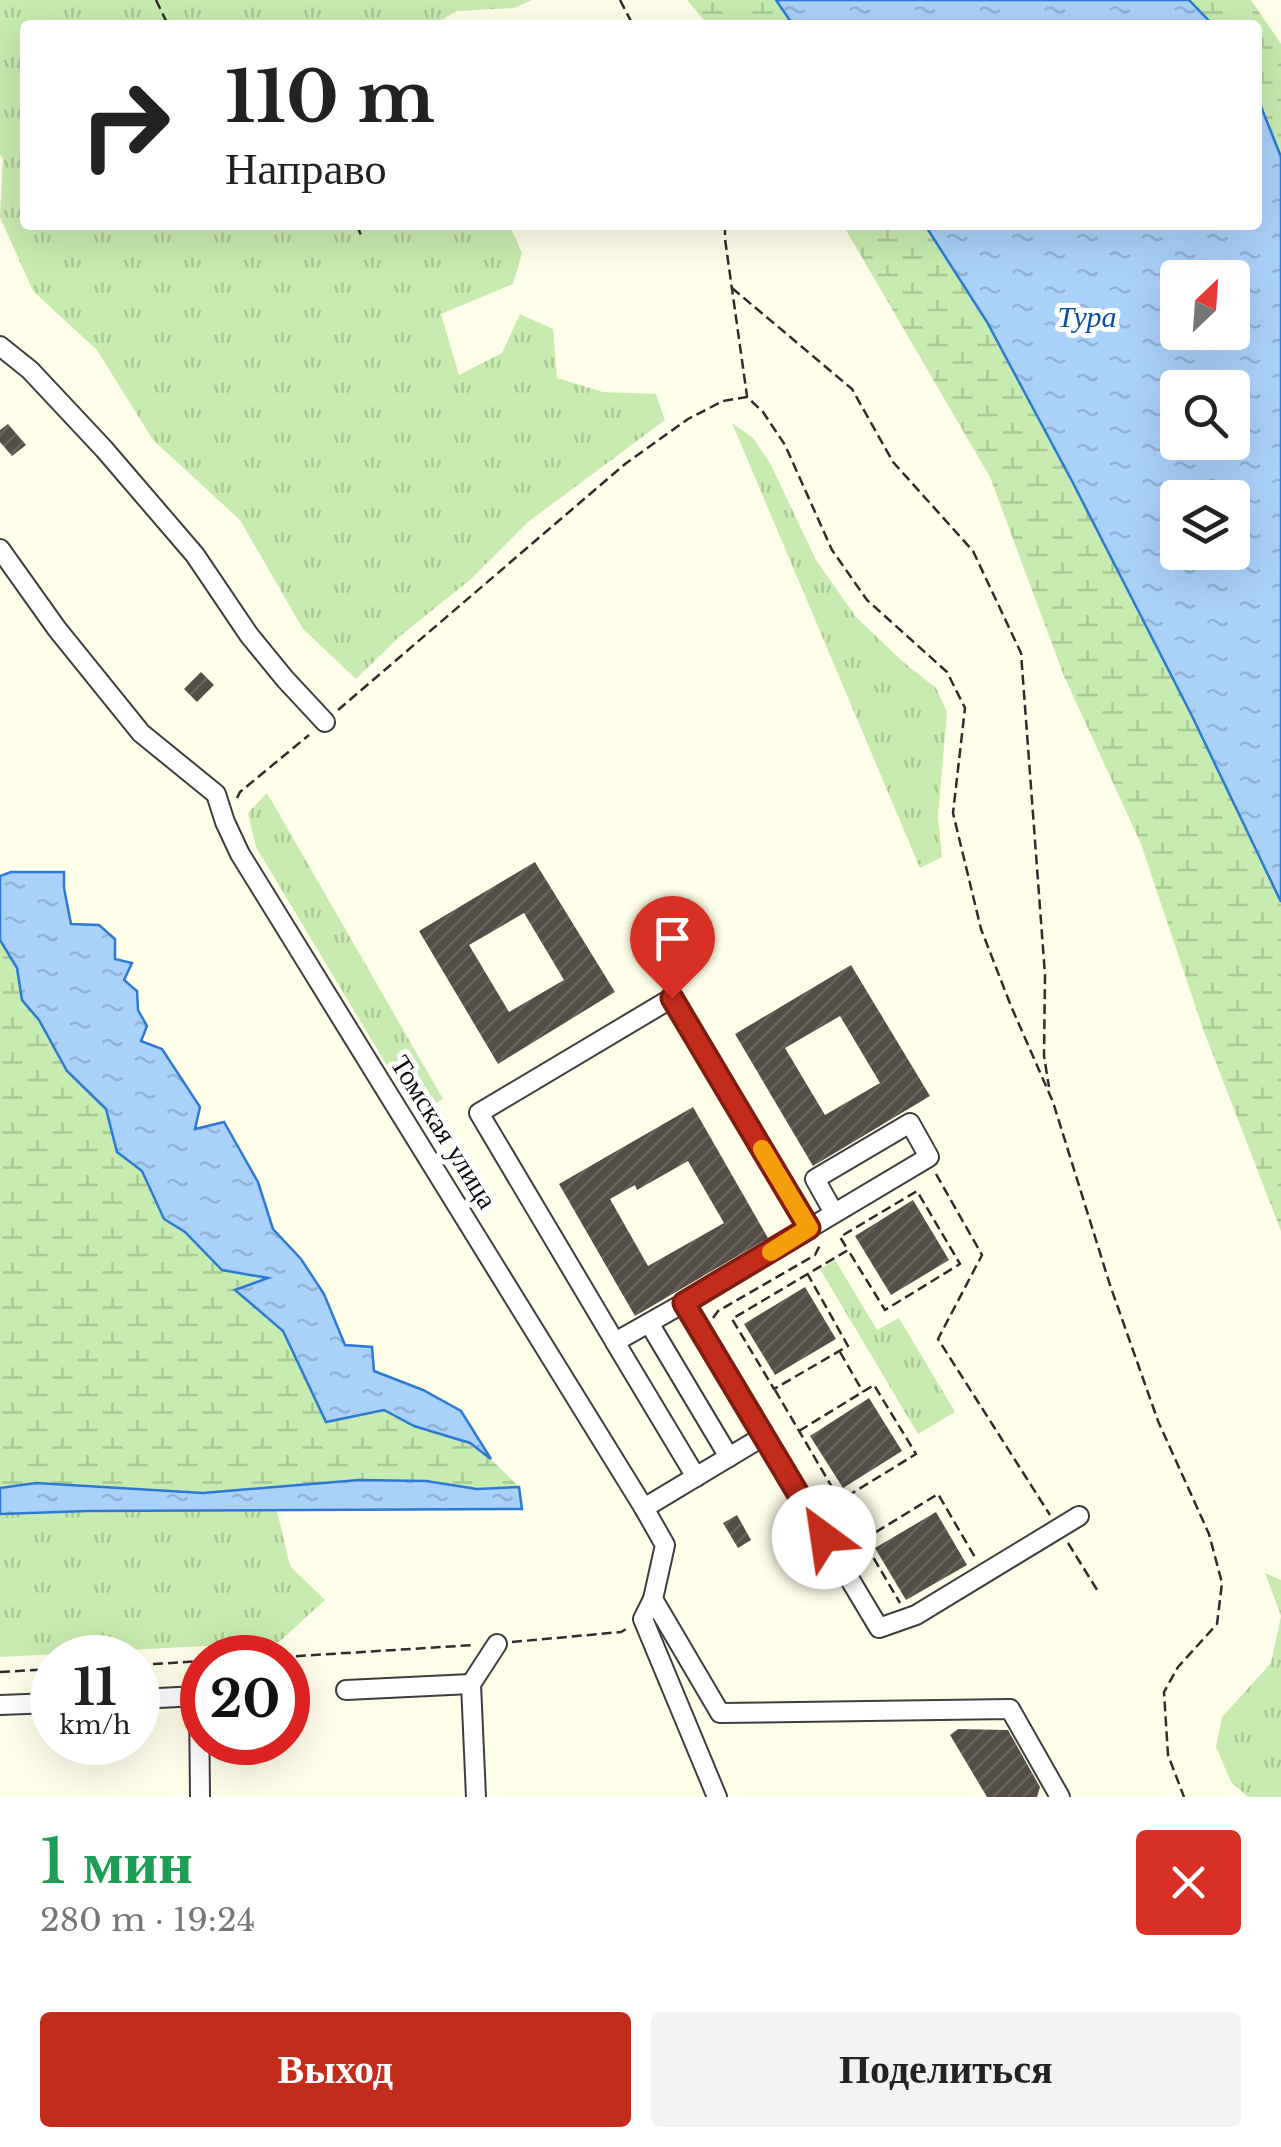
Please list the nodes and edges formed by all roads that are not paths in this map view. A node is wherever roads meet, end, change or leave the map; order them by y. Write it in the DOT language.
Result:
graph roads {
  1 [pos="0,346"];
  2 [pos="0,550"];
  3 [pos="325,722"];
  4 [pos="834,1214"];
  5 [pos="815,1233"];
  6 [pos="684,1303"];
  7 [pos="650,1323"];
  8 [pos="615,1342"];
  9 [pos="764,1436"];
  10 [pos="729,1457"];
  11 [pos="696,1477"];
  12 [pos="644,1508"];
  13 [pos="1079,1516"];
  14 [pos="653,1598"];
  15 [pos="497,1644"];
  16 [pos="471,1684"];
  17 [pos="346,1690"];
  18 [pos="160,1698"];
  19 [pos="30,1704"];
  20 [pos="0,1705"];
  21 [pos="200,1797"];
  22 [pos="476,1797"];
  23 [pos="718,1797"];
  24 [pos="1060,1797"];
  1 -- 3 [label="street"];
  2 -- 12 [label="street, Томская улица"];
  4 -- 4 [label="street"];
  4 -- 5 [label="street"];
  5 -- 6 [label="street"];
  5 -- 8 [label="street"];
  6 -- 7 [label="street"];
  6 -- 9 [label="street"];
  7 -- 8 [label="street"];
  7 -- 10 [label="street"];
  8 -- 11 [label="street"];
  9 -- 10 [label="street"];
  9 -- 13 [label="street"];
  10 -- 11 [label="street"];
  11 -- 12 [label="street"];
  12 -- 14 [label="street, Томская улица"];
  14 -- 23 [label="street, Томская улица"];
  14 -- 24 [label="street"];
  15 -- 16 [label="street"];
  16 -- 17 [label="street"];
  16 -- 22 [label="street"];
  18 -- 21 [label="street"];
  19 -- 20 [label="street"];
}
